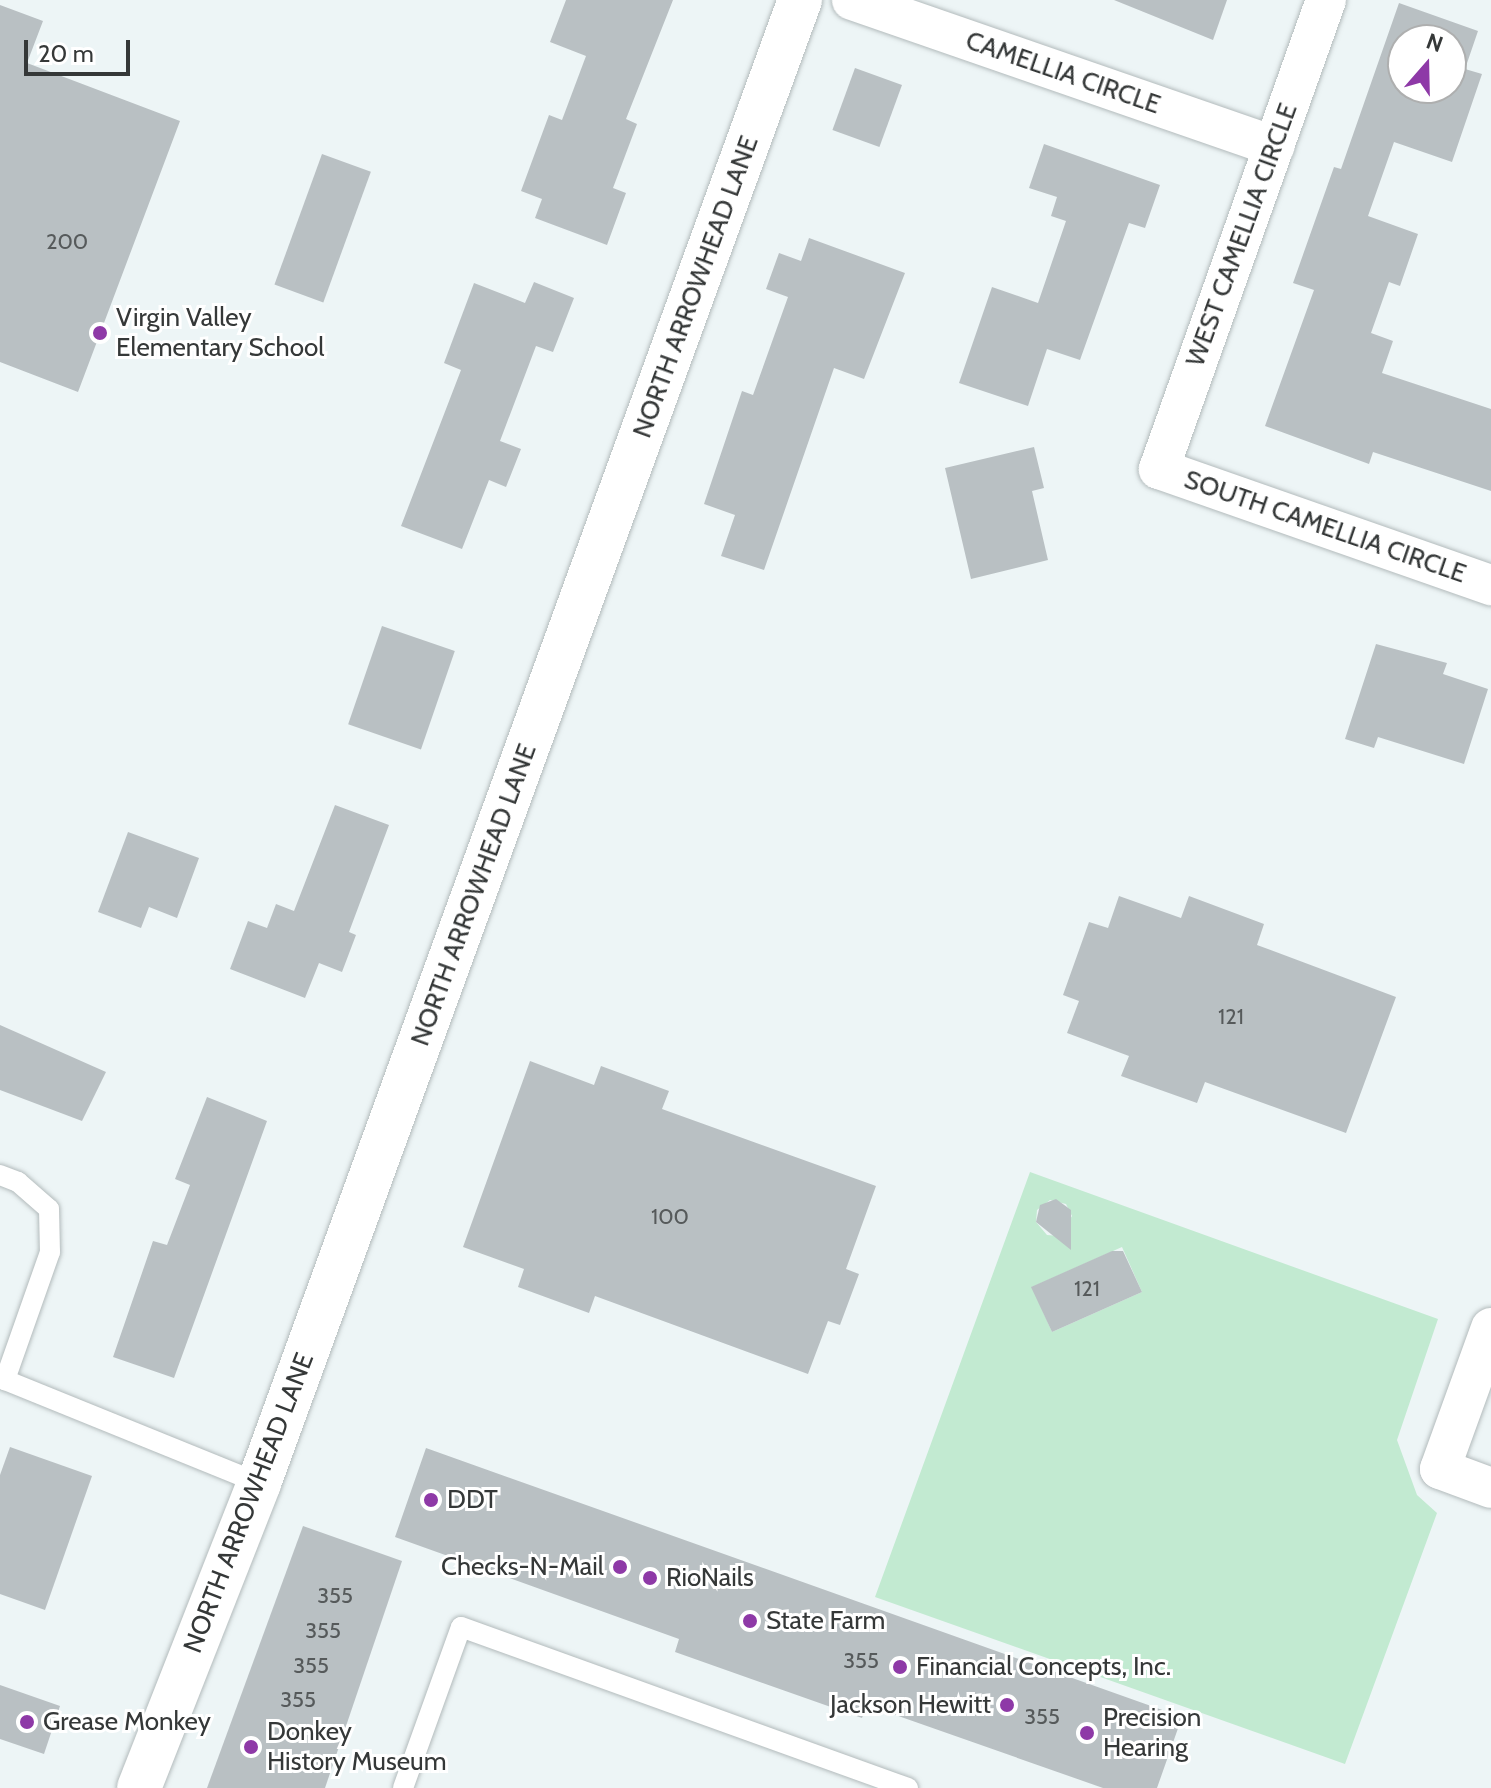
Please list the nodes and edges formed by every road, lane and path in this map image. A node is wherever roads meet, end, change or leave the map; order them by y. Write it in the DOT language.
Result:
graph roads {
  1 [pos="800,0"];
  2 [pos="852,0"];
  3 [pos="1326,0"];
  4 [pos="1274,146"];
  5 [pos="1159,469"];
  6 [pos="1491,585"];
  7 [pos="0,1175"];
  8 [pos="1491,1328"];
  9 [pos="3,1387"];
  10 [pos="259,1483"];
  11 [pos="1491,1488"];
  12 [pos="139,1788"];
  13 [pos="403,1788"];
  14 [pos="908,1788"];
  1 -- 10 [label="street, NORTH ARROWHEAD LANE"];
  2 -- 4 [label="street, CAMELLIA CIRCLE"];
  3 -- 4 [label="street, WEST CAMELLIA CIRCLE"];
  4 -- 5 [label="street, WEST CAMELLIA CIRCLE"];
  5 -- 6 [label="street, SOUTH CAMELLIA CIRCLE"];
  7 -- 9 [label="lane"];
  8 -- 11 [label="street"];
  9 -- 10 [label="lane"];
  10 -- 12 [label="street, NORTH ARROWHEAD LANE"];
  13 -- 14 [label="lane"];
}
